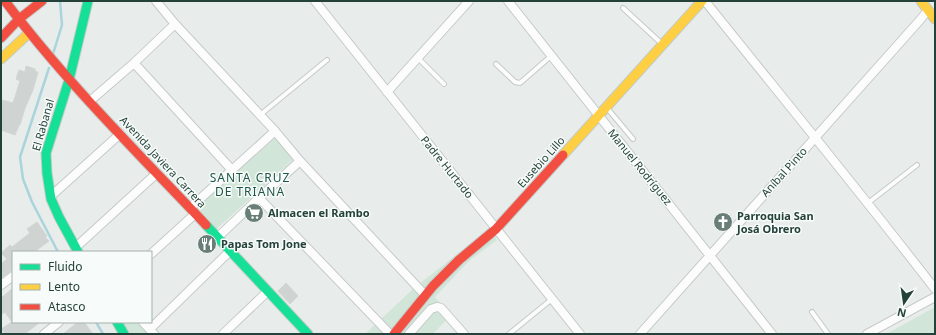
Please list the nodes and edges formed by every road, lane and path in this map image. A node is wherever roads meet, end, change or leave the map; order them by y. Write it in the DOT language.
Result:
graph roads {
  1 [pos="5,1"];
  2 [pos="42,1"];
  3 [pos="88,1"];
  4 [pos="156,1"];
  5 [pos="315,1"];
  6 [pos="468,1"];
  7 [pos="508,1"];
  8 [pos="702,1"];
  9 [pos="705,1"];
  10 [pos="921,1"];
  11 [pos="623,8"];
  12 [pos="928,10"];
  13 [pos="19,19"];
  14 [pos="935,19"];
  15 [pos="175,24"];
  16 [pos="29,33"];
  17 [pos="1,38"];
  18 [pos="663,44"];
  19 [pos="551,56"];
  20 [pos="418,58"];
  21 [pos="1,59"];
  22 [pos="327,60"];
  23 [pos="134,63"];
  24 [pos="496,64"];
  25 [pos="69,80"];
  26 [pos="444,84"];
  27 [pos="387,92"];
  28 [pos="90,101"];
  29 [pos="607,108"];
  30 [pos="259,115"];
  31 [pos="599,116"];
  32 [pos="275,131"];
  33 [pos="120,134"];
  34 [pos="814,138"];
  35 [pos="633,139"];
  36 [pos="300,161"];
  37 [pos="917,165"];
  38 [pos="232,170"];
  39 [pos="157,173"];
  40 [pos="51,196"];
  41 [pos="259,198"];
  42 [pos="868,204"];
  43 [pos="193,211"];
  44 [pos="496,230"];
  45 [pos="218,237"];
  46 [pos="77,250"];
  47 [pos="230,251"];
  48 [pos="152,253"];
  49 [pos="710,255"];
  50 [pos="12,277"];
  51 [pos="1,285"];
  52 [pos="935,289"];
  53 [pos="268,291"];
  54 [pos="424,295"];
  55 [pos="935,297"];
  56 [pos="552,299"];
  57 [pos="812,312"];
  58 [pos="408,318"];
  59 [pos="58,323"];
  60 [pos="118,323"];
  61 [pos="144,323"];
  62 [pos="415,327"];
  63 [pos="152,332"];
  64 [pos="306,333"];
  65 [pos="44,334"];
  66 [pos="124,334"];
  67 [pos="223,334"];
  68 [pos="390,334"];
  69 [pos="394,334"];
  70 [pos="409,334"];
  71 [pos="464,334"];
  72 [pos="509,334"];
  73 [pos="580,334"];
  74 [pos="640,334"];
  75 [pos="772,334"];
  76 [pos="828,334"];
  77 [pos="867,334"];
  1 -- 13 [label="street, Avenida Javiera Carrera"];
  2 -- 13 [label="street"];
  3 -- 25 [label="street, El Rabanal"];
  4 -- 15 [label="street"];
  5 -- 27 [label="street, Padre Hurtado"];
  6 -- 20 [label="street"];
  7 -- 19 [label="street, Manuel Rodríguez"];
  8 -- 18 [label="street, Eusebio Lillo"];
  9 -- 34 [label="street"];
  10 -- 12 [label="street"];
  11 -- 18 [label="lane"];
  12 -- 14 [label="street"];
  12 -- 34 [label="street, Aníbal Pinto"];
  13 -- 16 [label="street, Avenida Javiera Carrera"];
  13 -- 17 [label="street"];
  15 -- 23 [label="street"];
  15 -- 30 [label="street"];
  16 -- 21 [label="street"];
  16 -- 25 [label="street, Avenida Javiera Carrera"];
  18 -- 29 [label="street, Eusebio Lillo"];
  19 -- 24 [label="lane"];
  19 -- 31 [label="street, Manuel Rodríguez"];
  20 -- 26 [label="lane"];
  20 -- 27 [label="street"];
  22 -- 30 [label="lane"];
  23 -- 28 [label="street"];
  23 -- 38 [label="street"];
  25 -- 28 [label="street, Avenida Javiera Carrera"];
  25 -- 40 [label="street, El Rabanal"];
  27 -- 44 [label="street, Padre Hurtado"];
  28 -- 33 [label="street, Avenida Javiera Carrera"];
  29 -- 31 [label="street, Eusebio Lillo"];
  29 -- 35 [label="lane"];
  30 -- 32 [label="street"];
  31 -- 44 [label="street, Eusebio Lillo"];
  31 -- 49 [label="street, Manuel Rodríguez"];
  32 -- 36 [label="street"];
  32 -- 38 [label="street"];
  33 -- 39 [label="street, Avenida Javiera Carrera"];
  33 -- 40 [label="street"];
  34 -- 42 [label="street"];
  34 -- 49 [label="street, Aníbal Pinto"];
  36 -- 41 [label="street"];
  36 -- 54 [label="street"];
  37 -- 42 [label="lane"];
  38 -- 43 [label="street"];
  39 -- 43 [label="street, Avenida Javiera Carrera"];
  39 -- 46 [label="street"];
  40 -- 46 [label="street, El Rabanal"];
  41 -- 45 [label="street"];
  41 -- 68 [label="street"];
  42 -- 52 [label="street"];
  43 -- 45 [label="street, Avenida Javiera Carrera"];
  43 -- 48 [label="street"];
  44 -- 54 [label="street, Eusebio Lillo"];
  44 -- 56 [label="street, Padre Hurtado"];
  45 -- 47 [label="street, Avenida Javiera Carrera"];
  47 -- 53 [label="street, Avenida Javiera Carrera"];
  47 -- 63 [label="street"];
  49 -- 74 [label="street, Aníbal Pinto"];
  49 -- 75 [label="street, Manuel Rodríguez"];
  50 -- 51 [label="street"];
  53 -- 64 [label="street, Avenida Javiera Carrera"];
  53 -- 67 [label="street"];
  54 -- 58 [label="street, Eusebio Lillo"];
  55 -- 77 [label="street"];
  56 -- 72 [label="lane"];
  56 -- 73 [label="street, Padre Hurtado"];
  57 -- 76 [label="lane"];
  58 -- 62 [label="street"];
  58 -- 69 [label="street, Eusebio Lillo"];
  59 -- 65 [label="street"];
  60 -- 66 [label="street"];
  61 -- 63 [label="street"];
  62 -- 70 [label="street"];
  62 -- 71 [label="street"];
}
